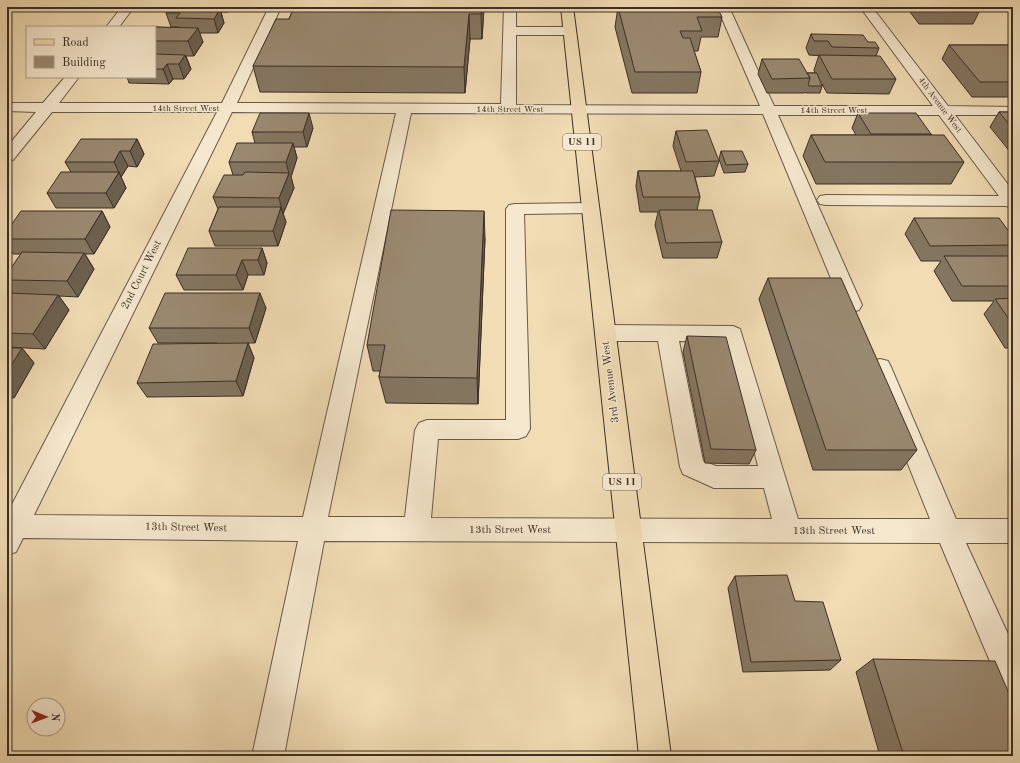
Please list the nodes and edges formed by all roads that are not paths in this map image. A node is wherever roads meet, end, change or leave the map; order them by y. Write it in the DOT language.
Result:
graph roads {
  1 [pos="128,7"];
  2 [pos="275,7"];
  3 [pos="510,7"];
  4 [pos="567,7"];
  5 [pos="723,7"];
  6 [pos="866,7"];
  7 [pos="113,26"];
  8 [pos="510,31"];
  9 [pos="570,31"];
  10 [pos="71,78"];
  11 [pos="7,106"];
  12 [pos="47,107"];
  13 [pos="227,108"];
  14 [pos="404,109"];
  15 [pos="508,109"];
  16 [pos="579,109"];
  17 [pos="769,110"];
  18 [pos="944,110"];
  19 [pos="1013,110"];
  20 [pos="7,158"];
  21 [pos="826,200"];
  22 [pos="1012,202"];
  23 [pos="590,208"];
  24 [pos="861,325"];
  25 [pos="605,333"];
  26 [pos="667,334"];
  27 [pos="874,353"];
  28 [pos="773,477"];
  29 [pos="313,529"];
  30 [pos="417,529"];
  31 [pos="628,530"];
  32 [pos="788,530"];
  33 [pos="10,531"];
  34 [pos="948,531"];
  35 [pos="1013,531"];
  36 [pos="1013,679"];
  37 [pos="268,756"];
  38 [pos="655,756"];
  1 -- 7 [label="street"];
  2 -- 13 [label="street, 2nd Court West"];
  3 -- 8 [label="street"];
  4 -- 9 [label="main road, 3rd Avenue West / US 11"];
  5 -- 17 [label="street"];
  6 -- 18 [label="street, 4th Avenue West"];
  8 -- 9 [label="street"];
  8 -- 15 [label="street"];
  9 -- 16 [label="main road, 3rd Avenue West / US 11"];
  10 -- 12 [label="street"];
  11 -- 12 [label="street, 14th Street West"];
  12 -- 13 [label="street, 14th Street West"];
  12 -- 20 [label="street"];
  13 -- 14 [label="street, 14th Street West"];
  13 -- 33 [label="street, 2nd Court West"];
  14 -- 15 [label="street, 14th Street West"];
  14 -- 29 [label="street"];
  15 -- 16 [label="street, 14th Street West"];
  16 -- 17 [label="street, 14th Street West"];
  16 -- 23 [label="main road, 3rd Avenue West / US 11"];
  17 -- 18 [label="street, 14th Street West"];
  17 -- 24 [label="street"];
  18 -- 19 [label="street, 14th Street West"];
  18 -- 22 [label="street, 4th Avenue West"];
  21 -- 22 [label="street"];
  23 -- 25 [label="main road, 3rd Avenue West / US 11"];
  23 -- 30 [label="street"];
  25 -- 26 [label="street"];
  25 -- 31 [label="main road, 3rd Avenue West / US 11"];
  26 -- 28 [label="street"];
  26 -- 28 [label="street"];
  27 -- 34 [label="street"];
  28 -- 32 [label="street"];
  29 -- 30 [label="street, 13th Street West"];
  29 -- 33 [label="street, 13th Street West"];
  29 -- 37 [label="street"];
  30 -- 31 [label="street, 13th Street West"];
  31 -- 32 [label="street, 13th Street West"];
  31 -- 38 [label="main road, 3rd Avenue West / US 11"];
  32 -- 34 [label="street, 13th Street West"];
  34 -- 35 [label="street, 13th Street West"];
  34 -- 36 [label="street"];
}
